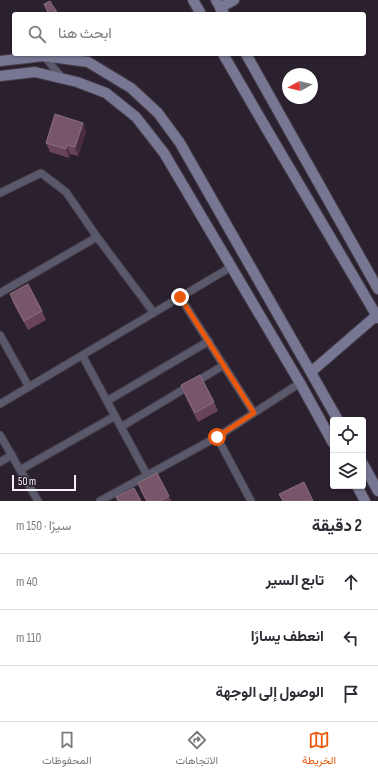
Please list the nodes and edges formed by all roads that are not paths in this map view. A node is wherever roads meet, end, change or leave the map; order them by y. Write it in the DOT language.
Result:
graph roads {
  1 [pos="193,0"];
  2 [pos="234,0"];
  3 [pos="220,7"];
  4 [pos="200,12"];
  5 [pos="44,56"];
  6 [pos="224,56"];
  7 [pos="247,56"];
  8 [pos="0,61"];
  9 [pos="0,76"];
  10 [pos="63,79"];
  11 [pos="0,193"];
  12 [pos="97,237"];
  13 [pos="231,267"];
  14 [pos="378,288"];
  15 [pos="0,293"];
  16 [pos="180,297"];
  17 [pos="154,313"];
  18 [pos="377,316"];
  19 [pos="1,339"];
  20 [pos="209,341"];
  21 [pos="82,355"];
  22 [pos="224,366"];
  23 [pos="311,372"];
  24 [pos="300,383"];
  25 [pos="29,387"];
  26 [pos="107,401"];
  27 [pos="0,404"];
  28 [pos="254,413"];
  29 [pos="115,416"];
  30 [pos="336,417"];
  31 [pos="121,427"];
  32 [pos="0,435"];
  33 [pos="217,437"];
  34 [pos="330,438"];
  35 [pos="12,455"];
  36 [pos="0,462"];
  37 [pos="366,469"];
  38 [pos="20,470"];
  39 [pos="147,475"];
  40 [pos="359,489"];
  41 [pos="378,491"];
  42 [pos="38,501"];
  43 [pos="100,501"];
  44 [pos="251,501"];
  45 [pos="365,501"];
  1 -- 4 [label="street"];
  2 -- 3 [label="street"];
  5 -- 8 [label="street"];
  5 -- 10 [label="street"];
  5 -- 23 [label="street"];
  6 -- 18 [label="street"];
  7 -- 14 [label="street"];
  9 -- 10 [label="street"];
  10 -- 13 [label="street"];
  11 -- 12 [label="street"];
  12 -- 15 [label="street"];
  12 -- 17 [label="street"];
  13 -- 16 [label="street"];
  13 -- 24 [label="street"];
  16 -- 17 [label="street"];
  16 -- 20 [label="street"];
  17 -- 21 [label="street"];
  18 -- 23 [label="street"];
  19 -- 25 [label="street"];
  20 -- 22 [label="street"];
  20 -- 26 [label="street"];
  21 -- 25 [label="street"];
  21 -- 26 [label="street"];
  22 -- 28 [label="street"];
  22 -- 31 [label="street"];
  23 -- 30 [label="street"];
  24 -- 28 [label="street"];
  24 -- 34 [label="street"];
  25 -- 27 [label="street"];
  26 -- 29 [label="street"];
  28 -- 33 [label="street"];
  29 -- 31 [label="street"];
  29 -- 38 [label="street"];
  31 -- 39 [label="street"];
  32 -- 35 [label="street"];
  33 -- 39 [label="street"];
  33 -- 44 [label="street"];
  35 -- 36 [label="street"];
  35 -- 38 [label="street"];
  37 -- 41 [label="street"];
  38 -- 42 [label="street"];
  39 -- 43 [label="street"];
  40 -- 45 [label="street"];
}
